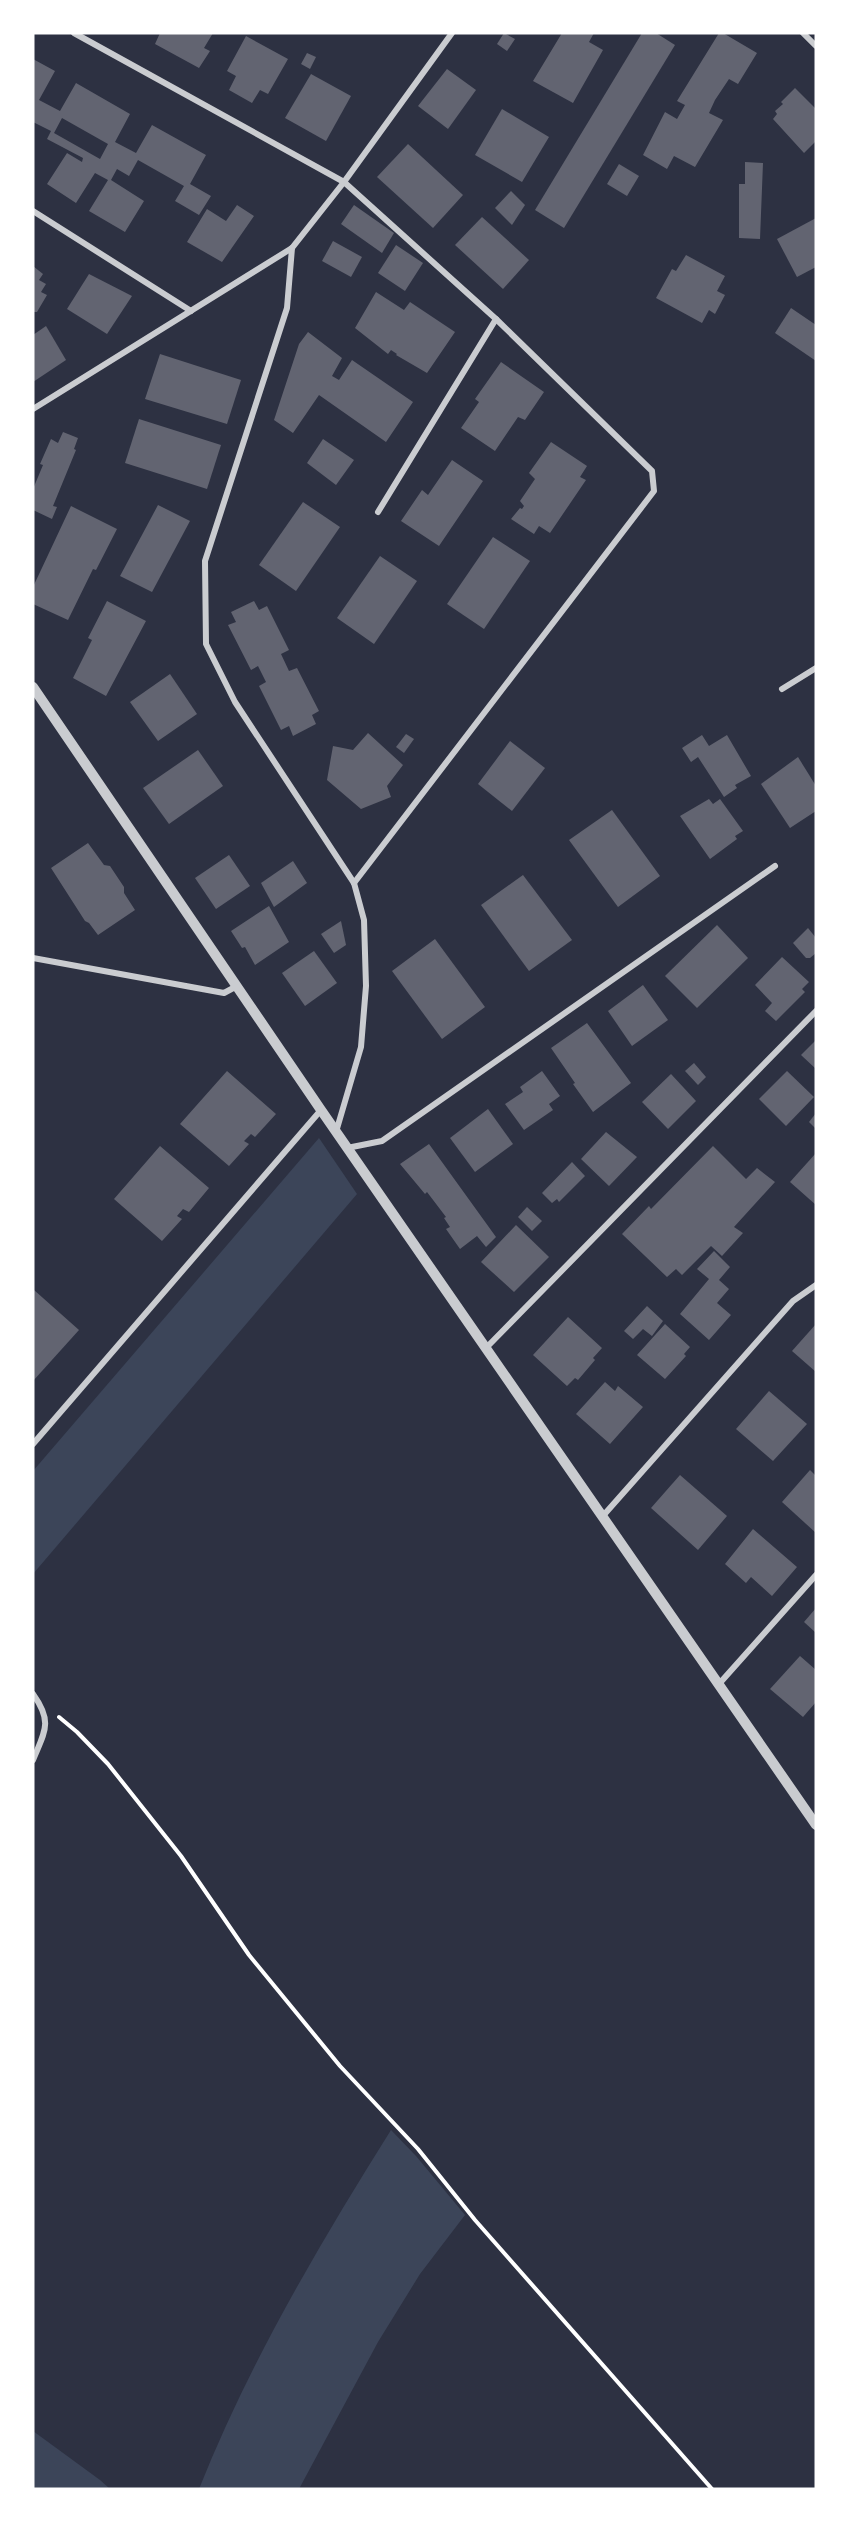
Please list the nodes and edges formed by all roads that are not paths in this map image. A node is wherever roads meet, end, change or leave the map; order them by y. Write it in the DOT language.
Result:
graph roads {
  1 [pos="74,33"];
  2 [pos="452,33"];
  3 [pos="803,33"];
  4 [pos="816,46"];
  5 [pos="344,182"];
  6 [pos="33,211"];
  7 [pos="292,249"];
  8 [pos="191,311"];
  9 [pos="496,319"];
  10 [pos="33,409"];
  11 [pos="378,512"];
  12 [pos="816,668"];
  13 [pos="33,687"];
  14 [pos="782,689"];
  15 [pos="774,866"];
  16 [pos="354,883"];
  17 [pos="33,958"];
  18 [pos="237,986"];
  19 [pos="816,1011"];
  20 [pos="321,1110"];
  21 [pos="336,1132"];
  22 [pos="347,1148"];
  23 [pos="816,1285"];
  24 [pos="486,1348"];
  25 [pos="33,1444"];
  26 [pos="602,1517"];
  27 [pos="816,1575"];
  28 [pos="719,1684"];
  29 [pos="35,1697"];
  30 [pos="33,1760"];
  31 [pos="816,1824"];
  1 -- 5 [label="street"];
  2 -- 5 [label="street"];
  3 -- 4 [label="street"];
  5 -- 7 [label="street"];
  5 -- 9 [label="street"];
  6 -- 8 [label="street"];
  7 -- 8 [label="street"];
  7 -- 16 [label="street"];
  8 -- 10 [label="street"];
  9 -- 11 [label="street"];
  9 -- 16 [label="street"];
  12 -- 14 [label="street"];
  13 -- 18 [label="street"];
  15 -- 22 [label="street"];
  16 -- 21 [label="street"];
  17 -- 18 [label="street"];
  18 -- 20 [label="street"];
  19 -- 24 [label="street"];
  20 -- 21 [label="street"];
  20 -- 25 [label="street"];
  21 -- 22 [label="street"];
  22 -- 24 [label="street"];
  23 -- 26 [label="street"];
  24 -- 26 [label="street"];
  26 -- 28 [label="street"];
  27 -- 28 [label="street"];
  28 -- 31 [label="street"];
  29 -- 30 [label="street"];
}
